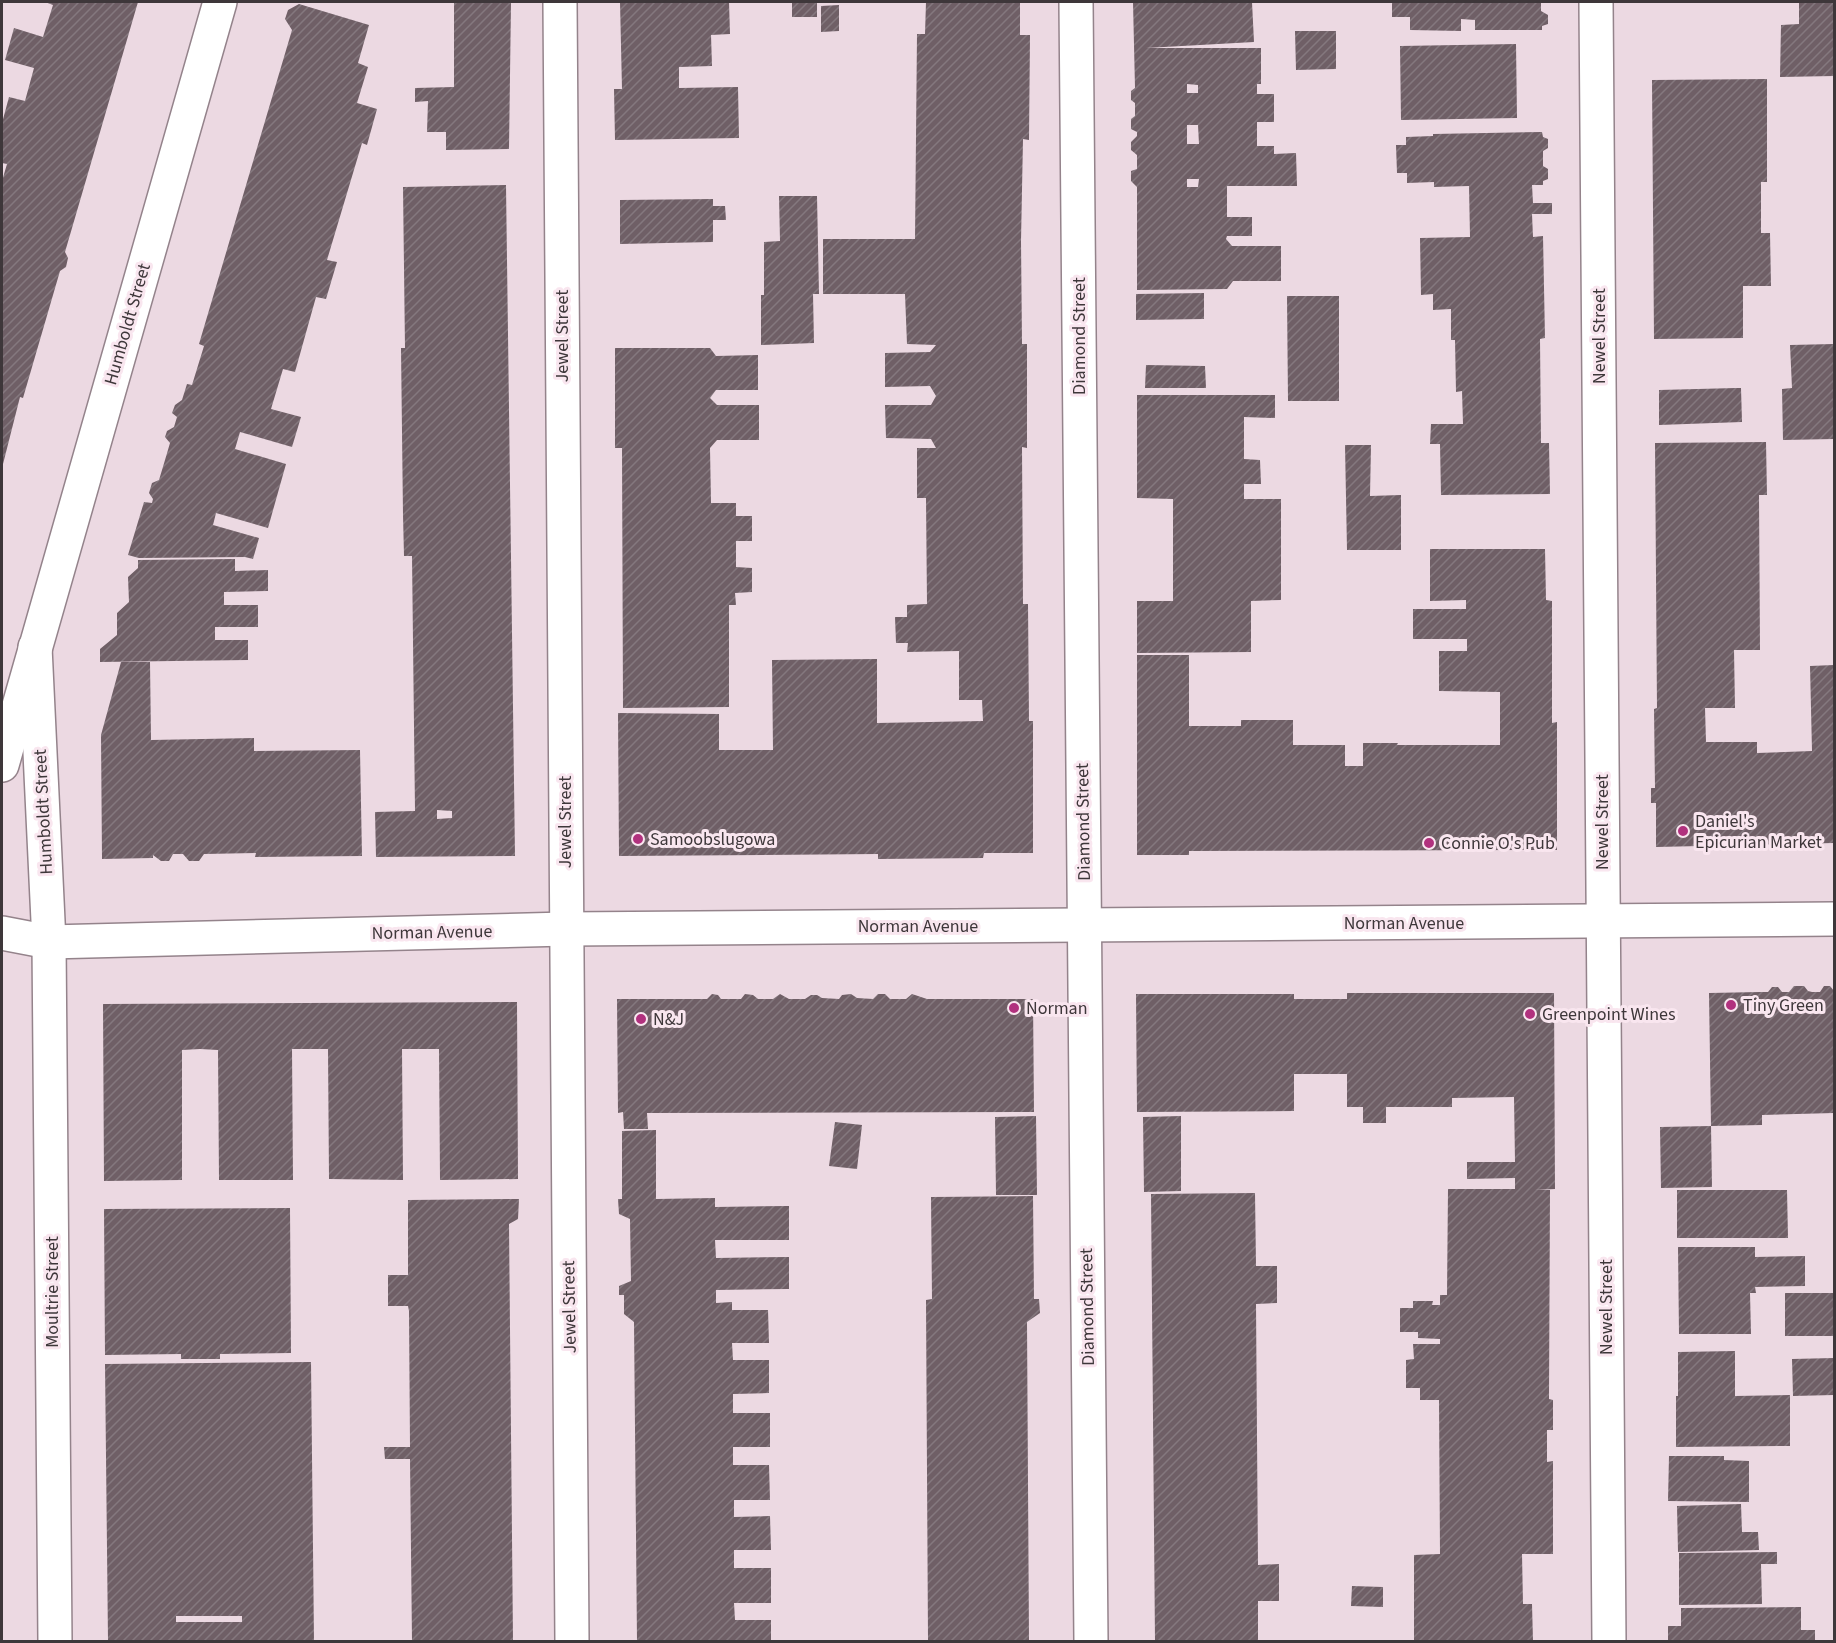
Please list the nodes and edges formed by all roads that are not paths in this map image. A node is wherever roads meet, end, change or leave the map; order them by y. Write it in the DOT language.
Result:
graph roads {
  1 [pos="220,2"];
  2 [pos="560,2"];
  3 [pos="1076,2"];
  4 [pos="1596,2"];
  5 [pos="35,647"];
  6 [pos="2,765"];
  7 [pos="1834,919"];
  8 [pos="1603,922"];
  9 [pos="1084,926"];
  10 [pos="566,929"];
  11 [pos="2,933"];
  12 [pos="49,942"];
  13 [pos="55,1641"];
  14 [pos="572,1641"];
  15 [pos="1090,1641"];
  16 [pos="1609,1641"];
  1 -- 5 [label="street, Humboldt Street"];
  2 -- 10 [label="street, Jewel Street"];
  3 -- 9 [label="street, Diamond Street"];
  4 -- 8 [label="street, Newel Street"];
  5 -- 6 [label="street, Humboldt Street"];
  5 -- 12 [label="street, Humboldt Street"];
  7 -- 8 [label="street, Norman Avenue"];
  8 -- 9 [label="street, Norman Avenue"];
  8 -- 16 [label="street, Newel Street"];
  9 -- 10 [label="street, Norman Avenue"];
  9 -- 15 [label="street, Diamond Street"];
  10 -- 12 [label="street, Norman Avenue"];
  10 -- 14 [label="street, Jewel Street"];
  11 -- 12 [label="street, Norman Avenue"];
  12 -- 13 [label="street, Moultrie Street"];
}
